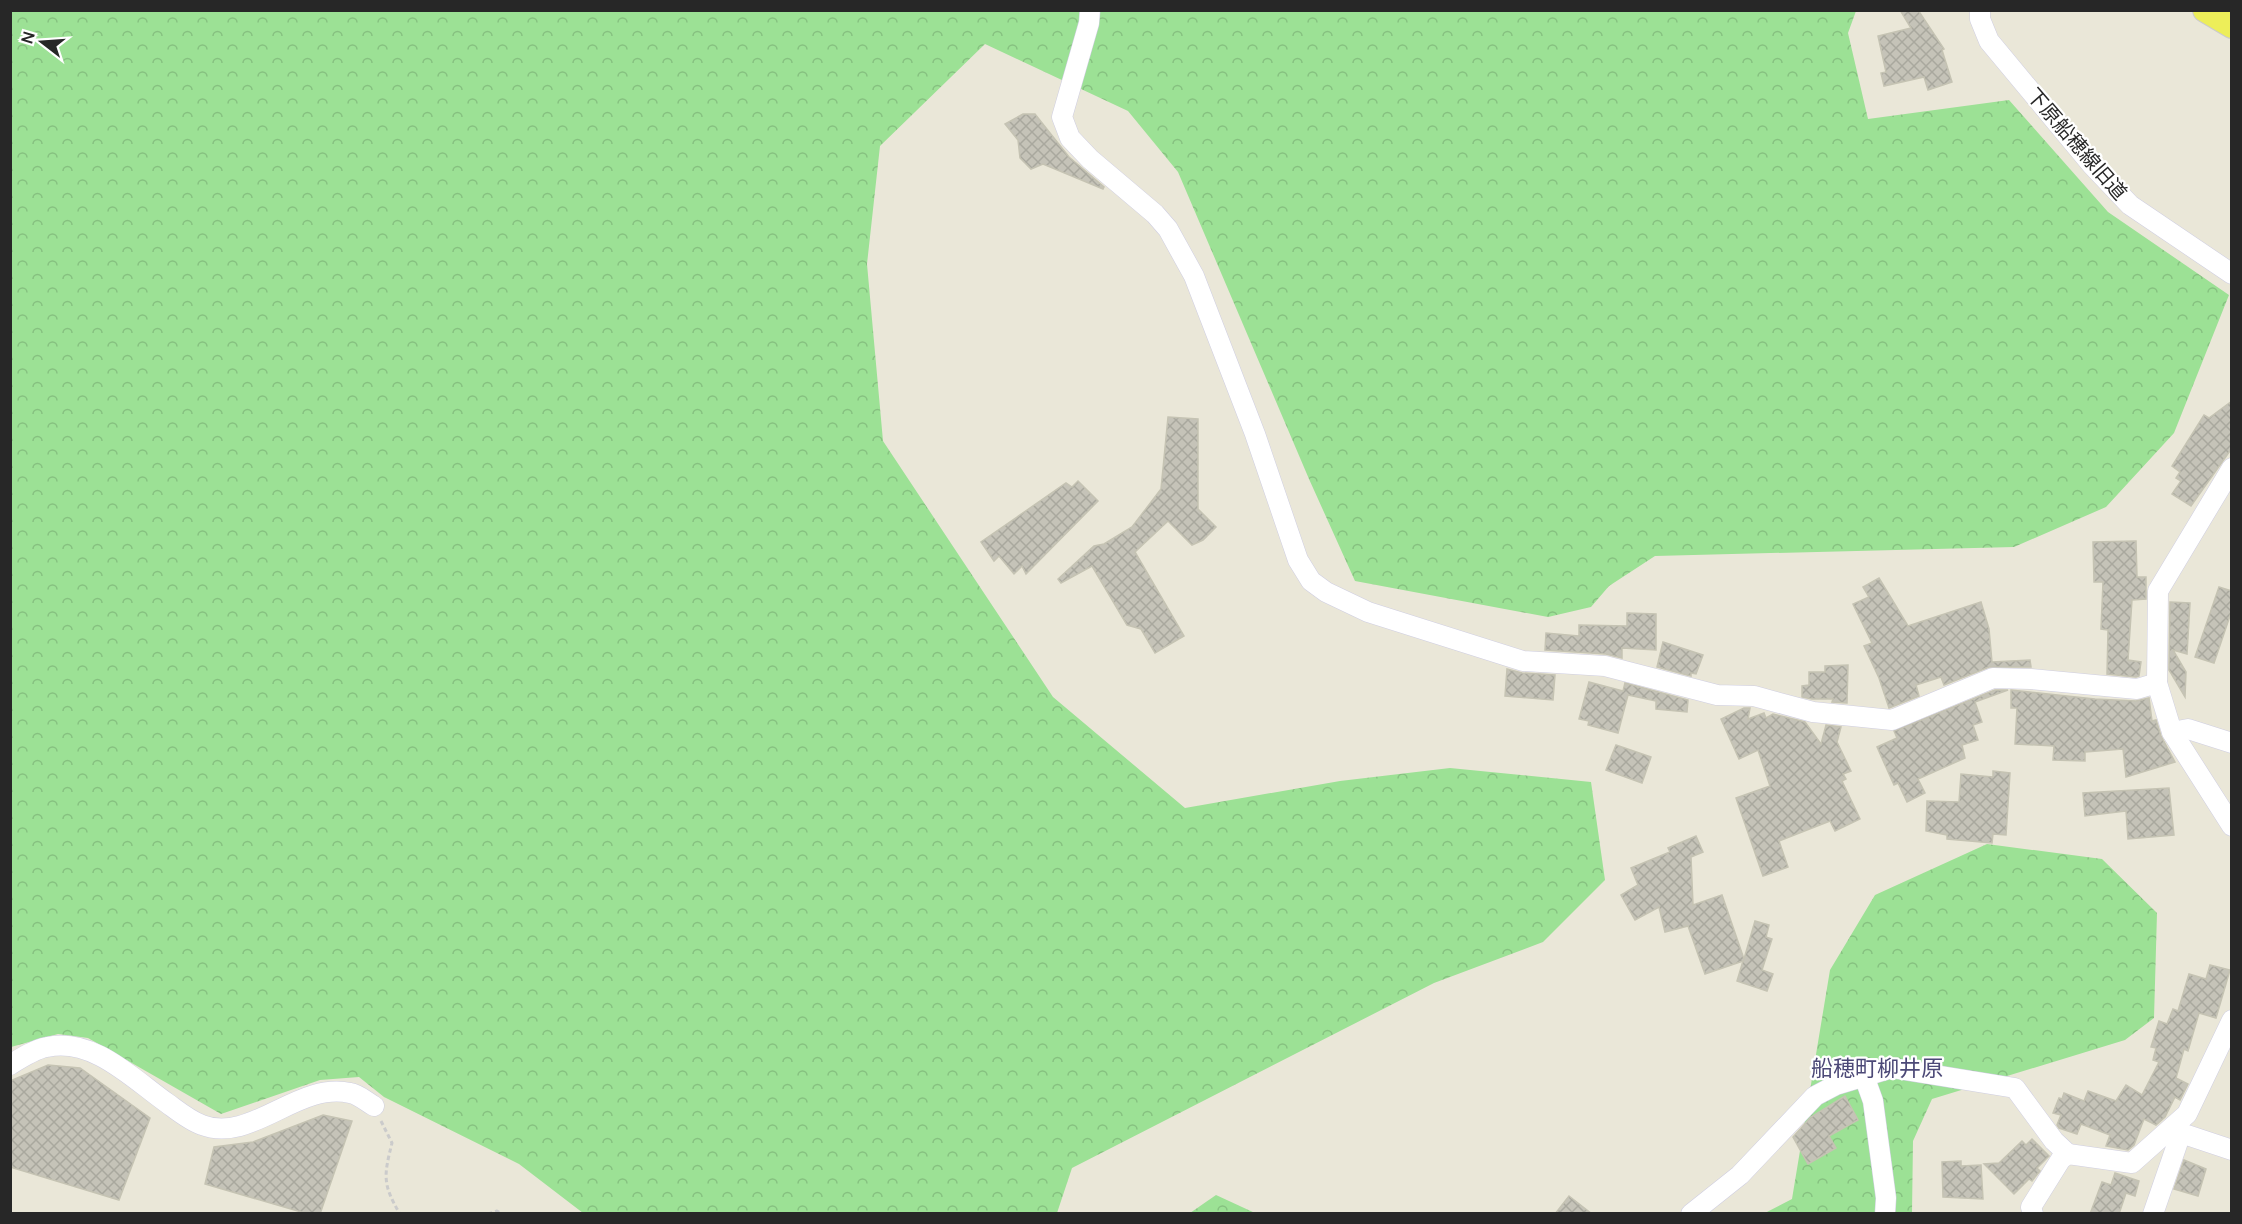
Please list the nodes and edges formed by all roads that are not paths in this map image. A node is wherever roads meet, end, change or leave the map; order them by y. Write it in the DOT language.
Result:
graph roads {
  1 [pos="1090,10"];
  2 [pos="1980,10"];
  3 [pos="2205,10"];
  4 [pos="2232,26"];
  5 [pos="2232,274"];
  6 [pos="2232,468"];
  7 [pos="2157,683"];
  8 [pos="2172,732"];
  9 [pos="2231,739"];
  10 [pos="2232,826"];
  11 [pos="2231,1024"];
  12 [pos="10,1065"];
  13 [pos="1864,1076"];
  14 [pos="374,1106"];
  15 [pos="2177,1129"];
  16 [pos="2232,1150"];
  17 [pos="2068,1154"];
  18 [pos="1691,1214"];
  19 [pos="1885,1214"];
  20 [pos="2032,1214"];
  21 [pos="2153,1214"];
  1 -- 7 [label="street"];
  2 -- 5 [label="street, 下原船穂線旧道"];
  3 -- 4 [label="main road"];
  6 -- 7 [label="street"];
  7 -- 8 [label="street"];
  8 -- 9 [label="street"];
  8 -- 10 [label="street"];
  11 -- 15 [label="street"];
  12 -- 14 [label="street"];
  13 -- 17 [label="street"];
  13 -- 18 [label="street"];
  13 -- 19 [label="street"];
  15 -- 16 [label="street"];
  15 -- 17 [label="street"];
  15 -- 21 [label="street"];
  17 -- 20 [label="street"];
}
